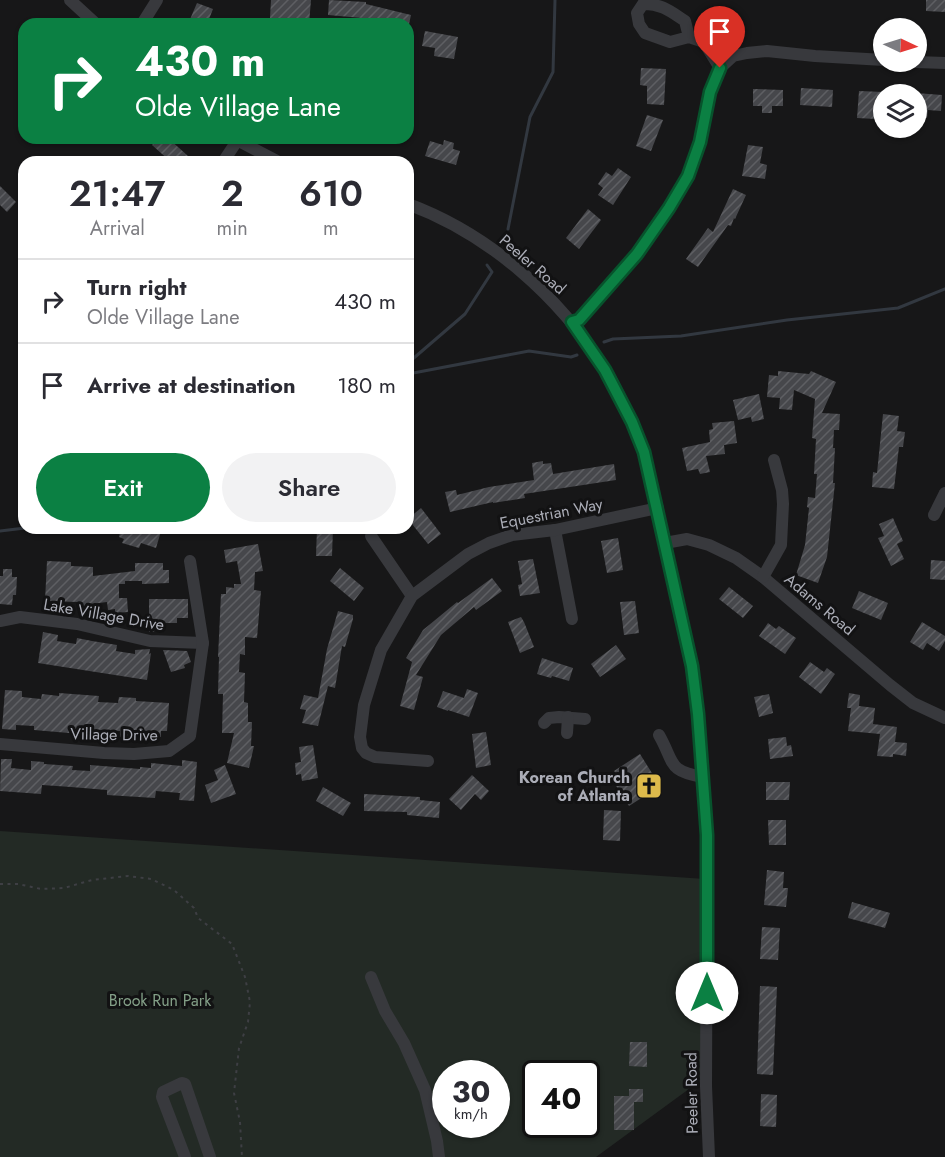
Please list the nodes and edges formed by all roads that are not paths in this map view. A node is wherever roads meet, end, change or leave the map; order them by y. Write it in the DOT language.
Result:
graph roads {
  1 [pos="70,0"];
  2 [pos="157,0"];
  3 [pos="90,18"];
  4 [pos="146,18"];
  5 [pos="688,37"];
  6 [pos="873,59"];
  7 [pos="927,62"];
  8 [pos="945,63"];
  9 [pos="720,68"];
  10 [pos="243,144"];
  11 [pos="267,156"];
  12 [pos="414,206"];
  13 [pos="572,322"];
  14 [pos="774,460"];
  15 [pos="945,493"];
  16 [pos="658,508"];
  17 [pos="934,515"];
  18 [pos="555,530"];
  19 [pos="371,536"];
  20 [pos="665,543"];
  21 [pos="190,561"];
  22 [pos="763,577"];
  23 [pos="412,596"];
  24 [pos="572,619"];
  25 [pos="0,621"];
  26 [pos="203,643"];
  27 [pos="568,717"];
  28 [pos="585,718"];
  29 [pos="945,718"];
  30 [pos="544,723"];
  31 [pos="567,734"];
  32 [pos="659,735"];
  33 [pos="0,744"];
  34 [pos="428,761"];
  35 [pos="703,777"];
  36 [pos="371,977"];
  37 [pos="185,1157"];
  38 [pos="210,1157"];
  39 [pos="439,1157"];
  40 [pos="709,1157"];
  1 -- 3 [label="street"];
  2 -- 4 [label="street"];
  5 -- 9 [label="street"];
  6 -- 9 [label="street"];
  7 -- 8 [label="street"];
  9 -- 13 [label="street"];
  10 -- 11 [label="street"];
  12 -- 13 [label="street, Peeler Road"];
  13 -- 16 [label="street, Peeler Road"];
  14 -- 22 [label="street"];
  15 -- 17 [label="street"];
  16 -- 18 [label="street, Equestrian Way"];
  16 -- 20 [label="street, Peeler Road"];
  18 -- 23 [label="street, Equestrian Way"];
  18 -- 24 [label="street"];
  19 -- 23 [label="street"];
  20 -- 22 [label="street, Adams Road"];
  20 -- 35 [label="street, Peeler Road"];
  21 -- 26 [label="street, Village Drive"];
  22 -- 29 [label="street, Adams Road"];
  23 -- 34 [label="street, Equestrian Way"];
  25 -- 26 [label="street, Lake Village Drive"];
  26 -- 33 [label="street, Village Drive"];
  27 -- 28 [label="street"];
  27 -- 30 [label="street"];
  27 -- 31 [label="street"];
  32 -- 35 [label="street"];
  35 -- 40 [label="street, Peeler Road"];
  36 -- 39 [label="street"];
  37 -- 38 [label="street"];
}
